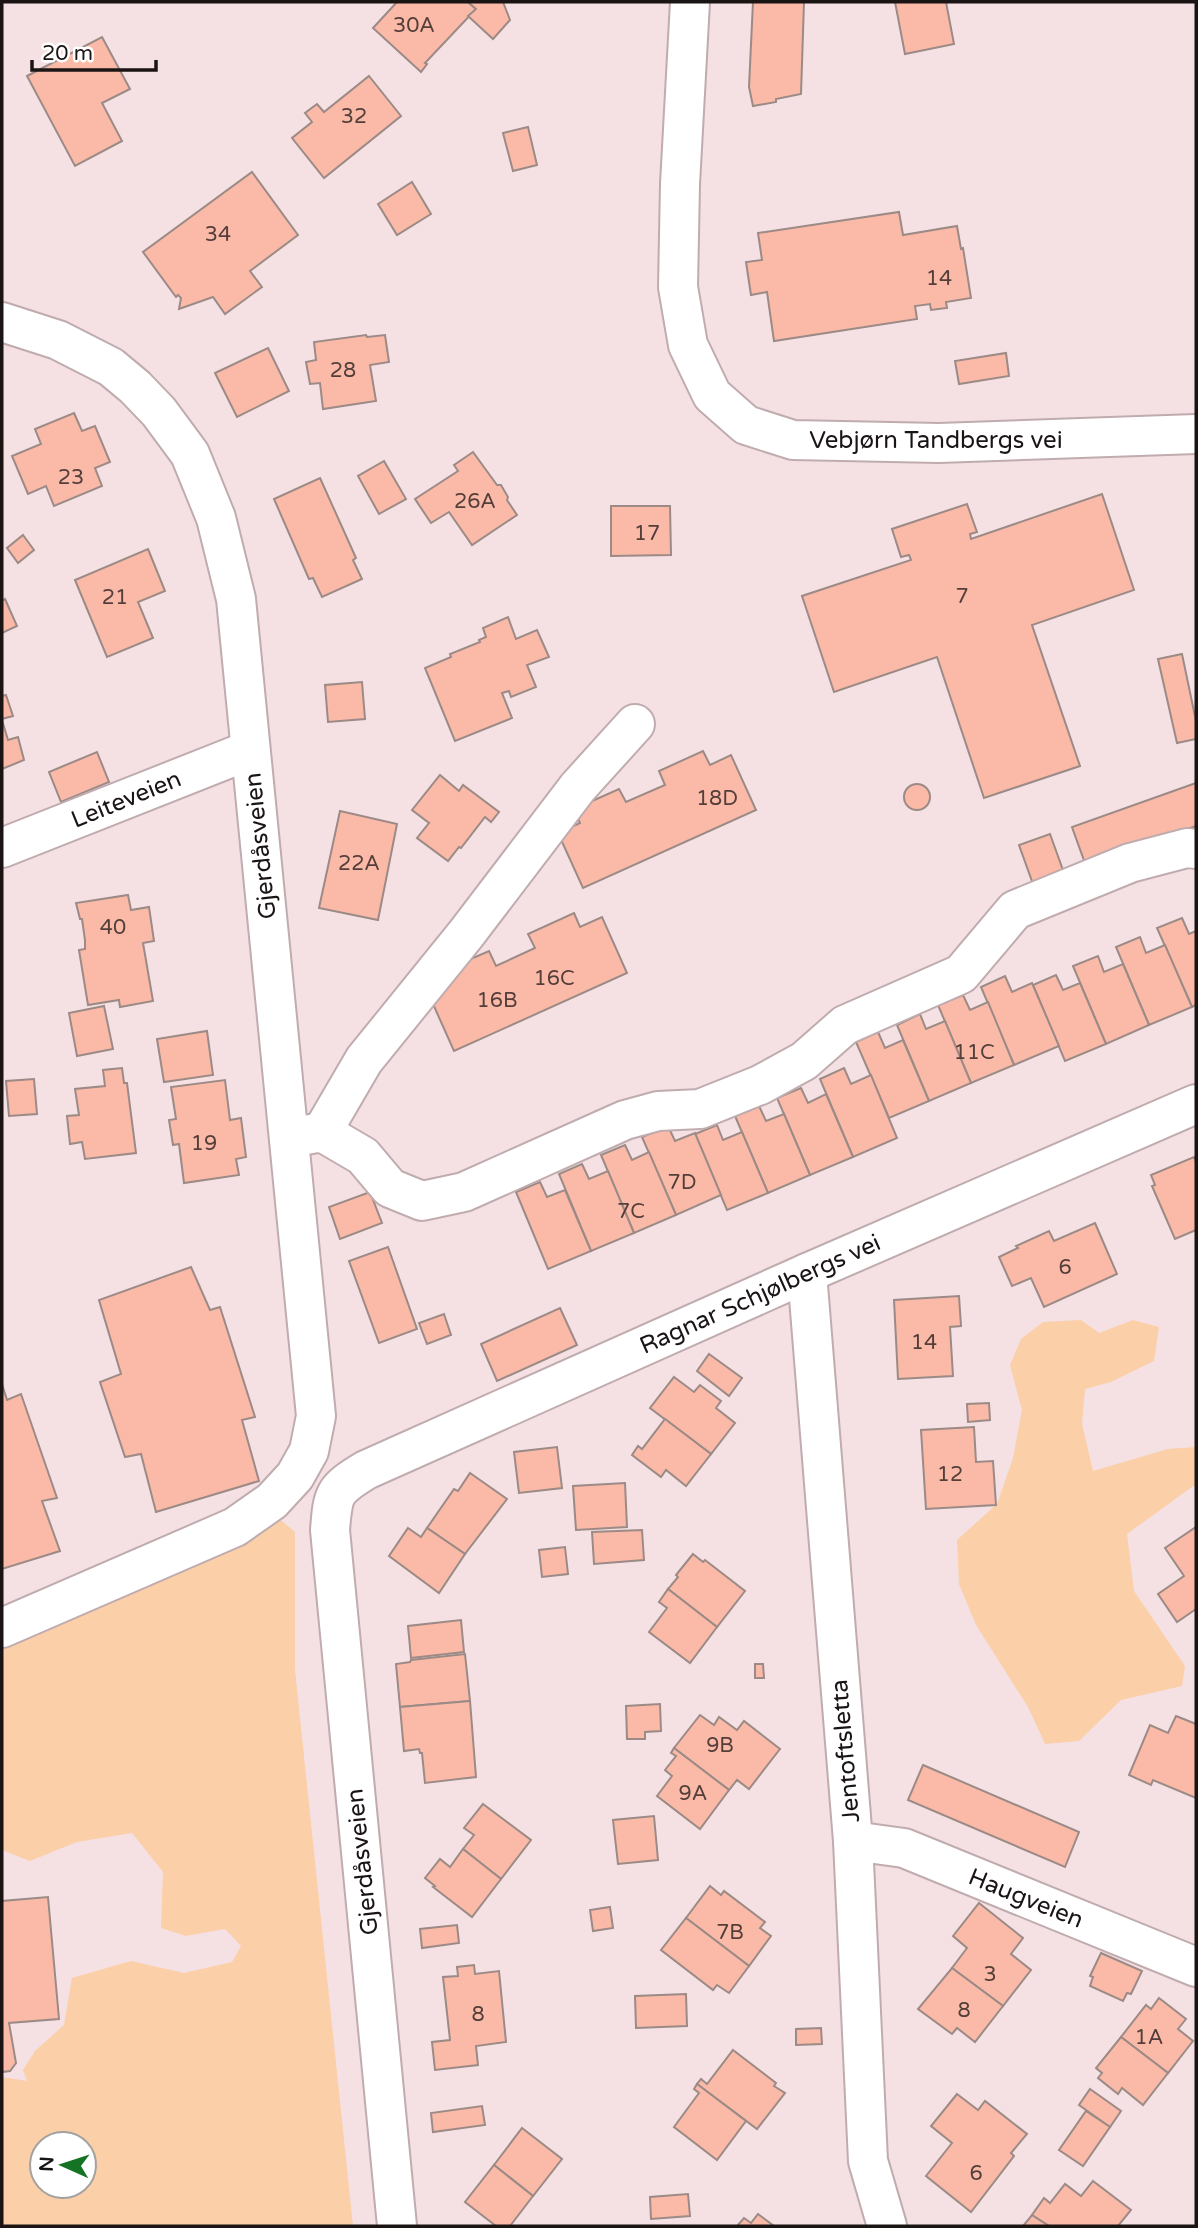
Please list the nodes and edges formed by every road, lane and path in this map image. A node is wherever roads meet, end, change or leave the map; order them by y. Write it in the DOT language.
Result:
graph roads {
  1 [pos="690,2"];
  2 [pos="2,322"];
  3 [pos="1196,434"];
  4 [pos="635,724"];
  5 [pos="250,750"];
  6 [pos="2,848"];
  7 [pos="1196,849"];
  8 [pos="1196,1104"];
  9 [pos="306,1135"];
  10 [pos="807,1273"];
  11 [pos="332,1497"];
  12 [pos="2,1628"];
  13 [pos="853,1841"];
  14 [pos="1196,1967"];
  15 [pos="397,2226"];
  16 [pos="887,2226"];
  1 -- 3 [label="street, Vebjørn Tandbergs vei"];
  2 -- 5 [label="street, Gjerdåsveien"];
  4 -- 9 [label="street"];
  5 -- 6 [label="street, Leiteveien"];
  5 -- 9 [label="street, Gjerdåsveien"];
  7 -- 9 [label="street"];
  8 -- 10 [label="street, Ragnar Schjølbergs vei"];
  9 -- 12 [label="street, Gjerdåsveien"];
  10 -- 11 [label="street, Ragnar Schjølbergs vei"];
  10 -- 13 [label="street, Jentoftsletta"];
  11 -- 15 [label="street, Gjerdåsveien"];
  13 -- 14 [label="street, Haugveien"];
  13 -- 16 [label="street, Jentoftsletta"];
}
